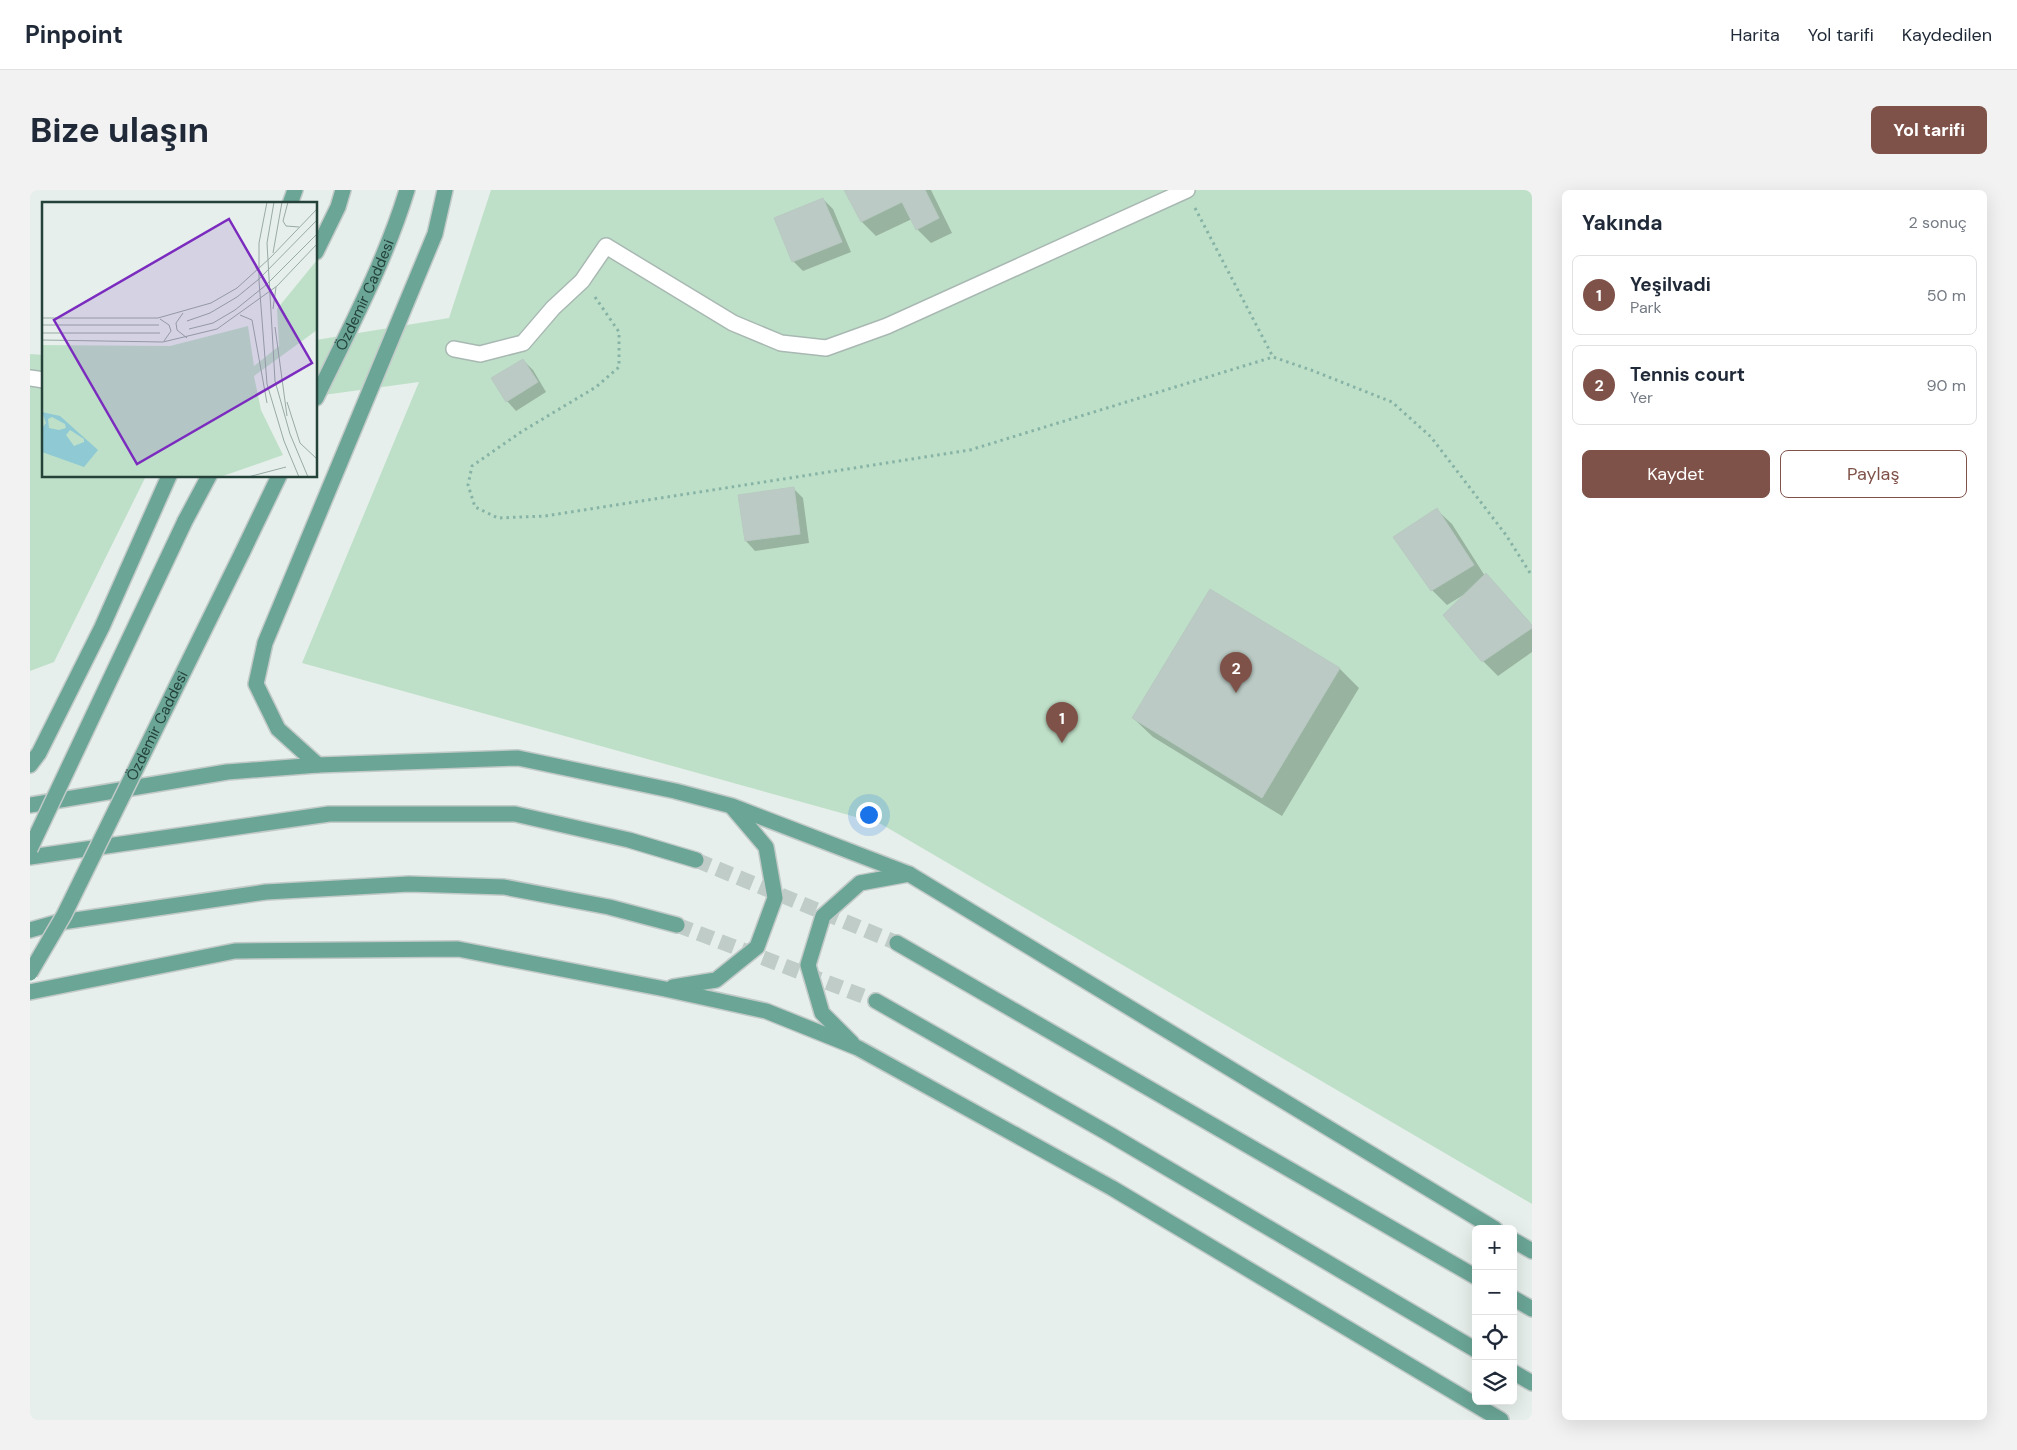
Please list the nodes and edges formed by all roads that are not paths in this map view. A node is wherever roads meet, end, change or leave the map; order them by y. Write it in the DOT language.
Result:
graph roads {
  1 [pos="295,190"];
  2 [pos="343,190"];
  3 [pos="407,190"];
  4 [pos="445,190"];
  5 [pos="1186,190"];
  6 [pos="291,202"];
  7 [pos="318,248"];
  8 [pos="454,349"];
  9 [pos="318,394"];
  10 [pos="169,478"];
  11 [pos="208,478"];
  12 [pos="278,478"];
  13 [pos="30,765"];
  14 [pos="318,765"];
  15 [pos="30,805"];
  16 [pos="732,806"];
  17 [pos="30,849"];
  18 [pos="30,856"];
  19 [pos="696,860"];
  20 [pos="909,874"];
  21 [pos="677,925"];
  22 [pos="30,930"];
  23 [pos="897,943"];
  24 [pos="30,973"];
  25 [pos="665,989"];
  26 [pos="30,992"];
  27 [pos="876,1001"];
  28 [pos="858,1048"];
  29 [pos="1487,1225"];
  30 [pos="1517,1242"];
  31 [pos="1532,1251"];
  32 [pos="1472,1274"];
  33 [pos="1517,1300"];
  34 [pos="1532,1309"];
  35 [pos="1472,1348"];
  36 [pos="1517,1374"];
  37 [pos="1532,1383"];
  38 [pos="1501,1420"];
  1 -- 6 [label="main road"];
  2 -- 7 [label="main road"];
  3 -- 9 [label="main road, Özdemir Caddesi"];
  4 -- 14 [label="main road"];
  5 -- 8 [label="lane"];
  10 -- 13 [label="main road"];
  11 -- 17 [label="main road, bridge"];
  12 -- 24 [label="main road, Özdemir Caddesi, bridge"];
  14 -- 15 [label="main road"];
  14 -- 16 [label="main road"];
  16 -- 20 [label="main road"];
  16 -- 25 [label="main road"];
  18 -- 19 [label="main road"];
  20 -- 28 [label="main road"];
  20 -- 29 [label="main road"];
  21 -- 22 [label="main road"];
  23 -- 32 [label="main road"];
  25 -- 26 [label="main road"];
  25 -- 28 [label="main road"];
  27 -- 35 [label="main road"];
  28 -- 38 [label="main road"];
  30 -- 31 [label="main road"];
  33 -- 34 [label="main road"];
  36 -- 37 [label="main road"];
}
